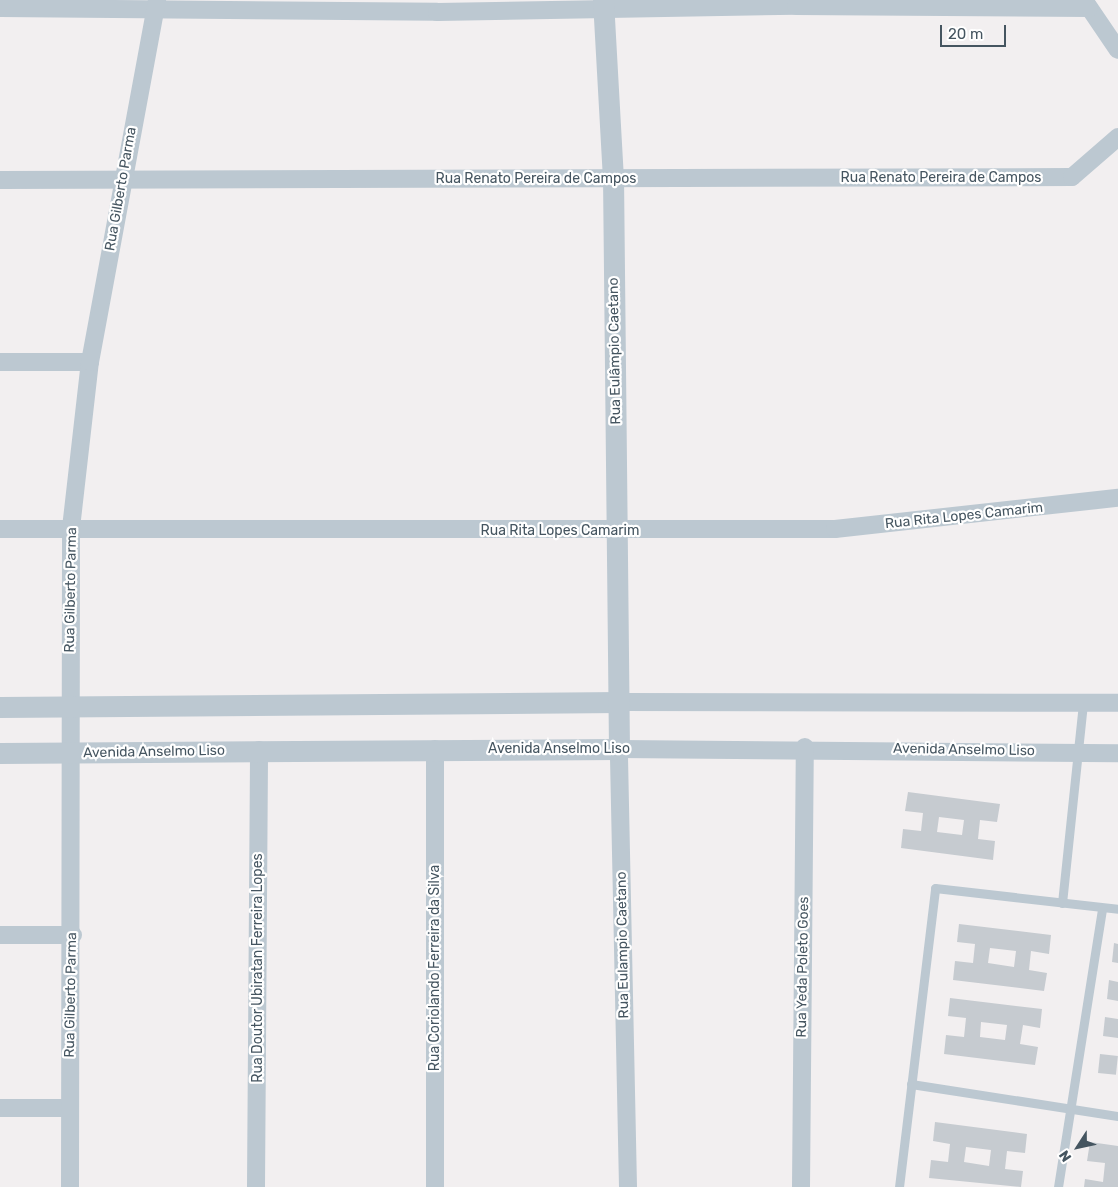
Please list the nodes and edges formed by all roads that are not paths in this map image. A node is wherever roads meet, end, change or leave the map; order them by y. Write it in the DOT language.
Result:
graph roads {
  1 [pos="796,3"];
  2 [pos="156,4"];
  3 [pos="1087,4"];
  4 [pos="603,5"];
  5 [pos="436,6"];
  6 [pos="0,8"];
  7 [pos="1118,50"];
  8 [pos="1118,137"];
  9 [pos="612,179"];
  10 [pos="0,180"];
  11 [pos="122,181"];
  12 [pos="0,362"];
  13 [pos="90,362"];
  14 [pos="1118,498"];
  15 [pos="71,528"];
  16 [pos="0,529"];
  17 [pos="618,532"];
  18 [pos="620,702"];
  19 [pos="1082,703"];
  20 [pos="1118,703"];
  21 [pos="0,707"];
  22 [pos="70,708"];
  23 [pos="805,747"];
  24 [pos="435,749"];
  25 [pos="619,749"];
  26 [pos="260,750"];
  27 [pos="0,753"];
  28 [pos="1076,753"];
  29 [pos="1118,753"];
  30 [pos="71,754"];
  31 [pos="1062,903"];
  32 [pos="1102,908"];
  33 [pos="1118,909"];
  34 [pos="0,935"];
  35 [pos="73,935"];
  36 [pos="911,1084"];
  37 [pos="0,1108"];
  38 [pos="69,1108"];
  39 [pos="1071,1110"];
  40 [pos="1118,1116"];
  41 [pos="70,1187"];
  42 [pos="256,1187"];
  43 [pos="435,1187"];
  44 [pos="628,1187"];
  45 [pos="801,1187"];
  46 [pos="899,1187"];
  47 [pos="1058,1187"];
  1 -- 3 [label="street"];
  1 -- 4 [label="street"];
  2 -- 5 [label="street"];
  2 -- 6 [label="street"];
  2 -- 11 [label="street, Rua Gilberto Parma"];
  3 -- 7 [label="street"];
  4 -- 5 [label="street"];
  4 -- 9 [label="street, Rua Eulâmpio Caetano"];
  8 -- 9 [label="street, Rua Renato Pereira de Campos"];
  9 -- 11 [label="street, Rua Renato Pereira de Campos"];
  9 -- 17 [label="street, Rua Eulâmpio Caetano"];
  10 -- 11 [label="street, Rua Renato Pereira de Campos"];
  11 -- 13 [label="street, Rua Gilberto Parma"];
  12 -- 13 [label="street"];
  13 -- 15 [label="street, Rua Gilberto Parma"];
  14 -- 17 [label="street, Rua Rita Lopes Camarim"];
  15 -- 16 [label="street, Rua Rita Lopes Camarim"];
  15 -- 17 [label="street, Rua Rita Lopes Camarim"];
  15 -- 22 [label="street, Rua Gilberto Parma"];
  17 -- 18 [label="street, Rua Eulâmpio Caetano"];
  18 -- 19 [label="street"];
  18 -- 22 [label="street"];
  18 -- 25 [label="street, Rua Eulampio Caetano"];
  19 -- 20 [label="street"];
  19 -- 28 [label="lane"];
  21 -- 22 [label="street"];
  22 -- 30 [label="street, Rua Gilberto Parma"];
  23 -- 25 [label="street, Avenida Anselmo Liso"];
  23 -- 28 [label="street, Avenida Anselmo Liso"];
  23 -- 45 [label="street, Rua Yeda Poleto Goes"];
  24 -- 25 [label="street, Avenida Anselmo Liso"];
  24 -- 26 [label="street, Avenida Anselmo Liso"];
  24 -- 43 [label="street, Rua Coriolando Ferreira da Silva"];
  25 -- 44 [label="street, Rua Eulampio Caetano"];
  26 -- 30 [label="street, Avenida Anselmo Liso"];
  26 -- 42 [label="street, Rua Doutor Ubiratan Ferreira Lopes"];
  27 -- 30 [label="street, Avenida Anselmo Liso"];
  28 -- 29 [label="street, Avenida Anselmo Liso"];
  28 -- 31 [label="lane"];
  30 -- 35 [label="street, Rua Gilberto Parma"];
  31 -- 32 [label="lane"];
  31 -- 36 [label="lane"];
  32 -- 33 [label="lane"];
  32 -- 39 [label="lane"];
  34 -- 35 [label="street"];
  35 -- 38 [label="street, Rua Gilberto Parma"];
  36 -- 39 [label="lane"];
  36 -- 46 [label="lane"];
  37 -- 38 [label="street"];
  38 -- 41 [label="street, Rua Gilberto Parma"];
  39 -- 40 [label="lane"];
  39 -- 47 [label="lane"];
}
